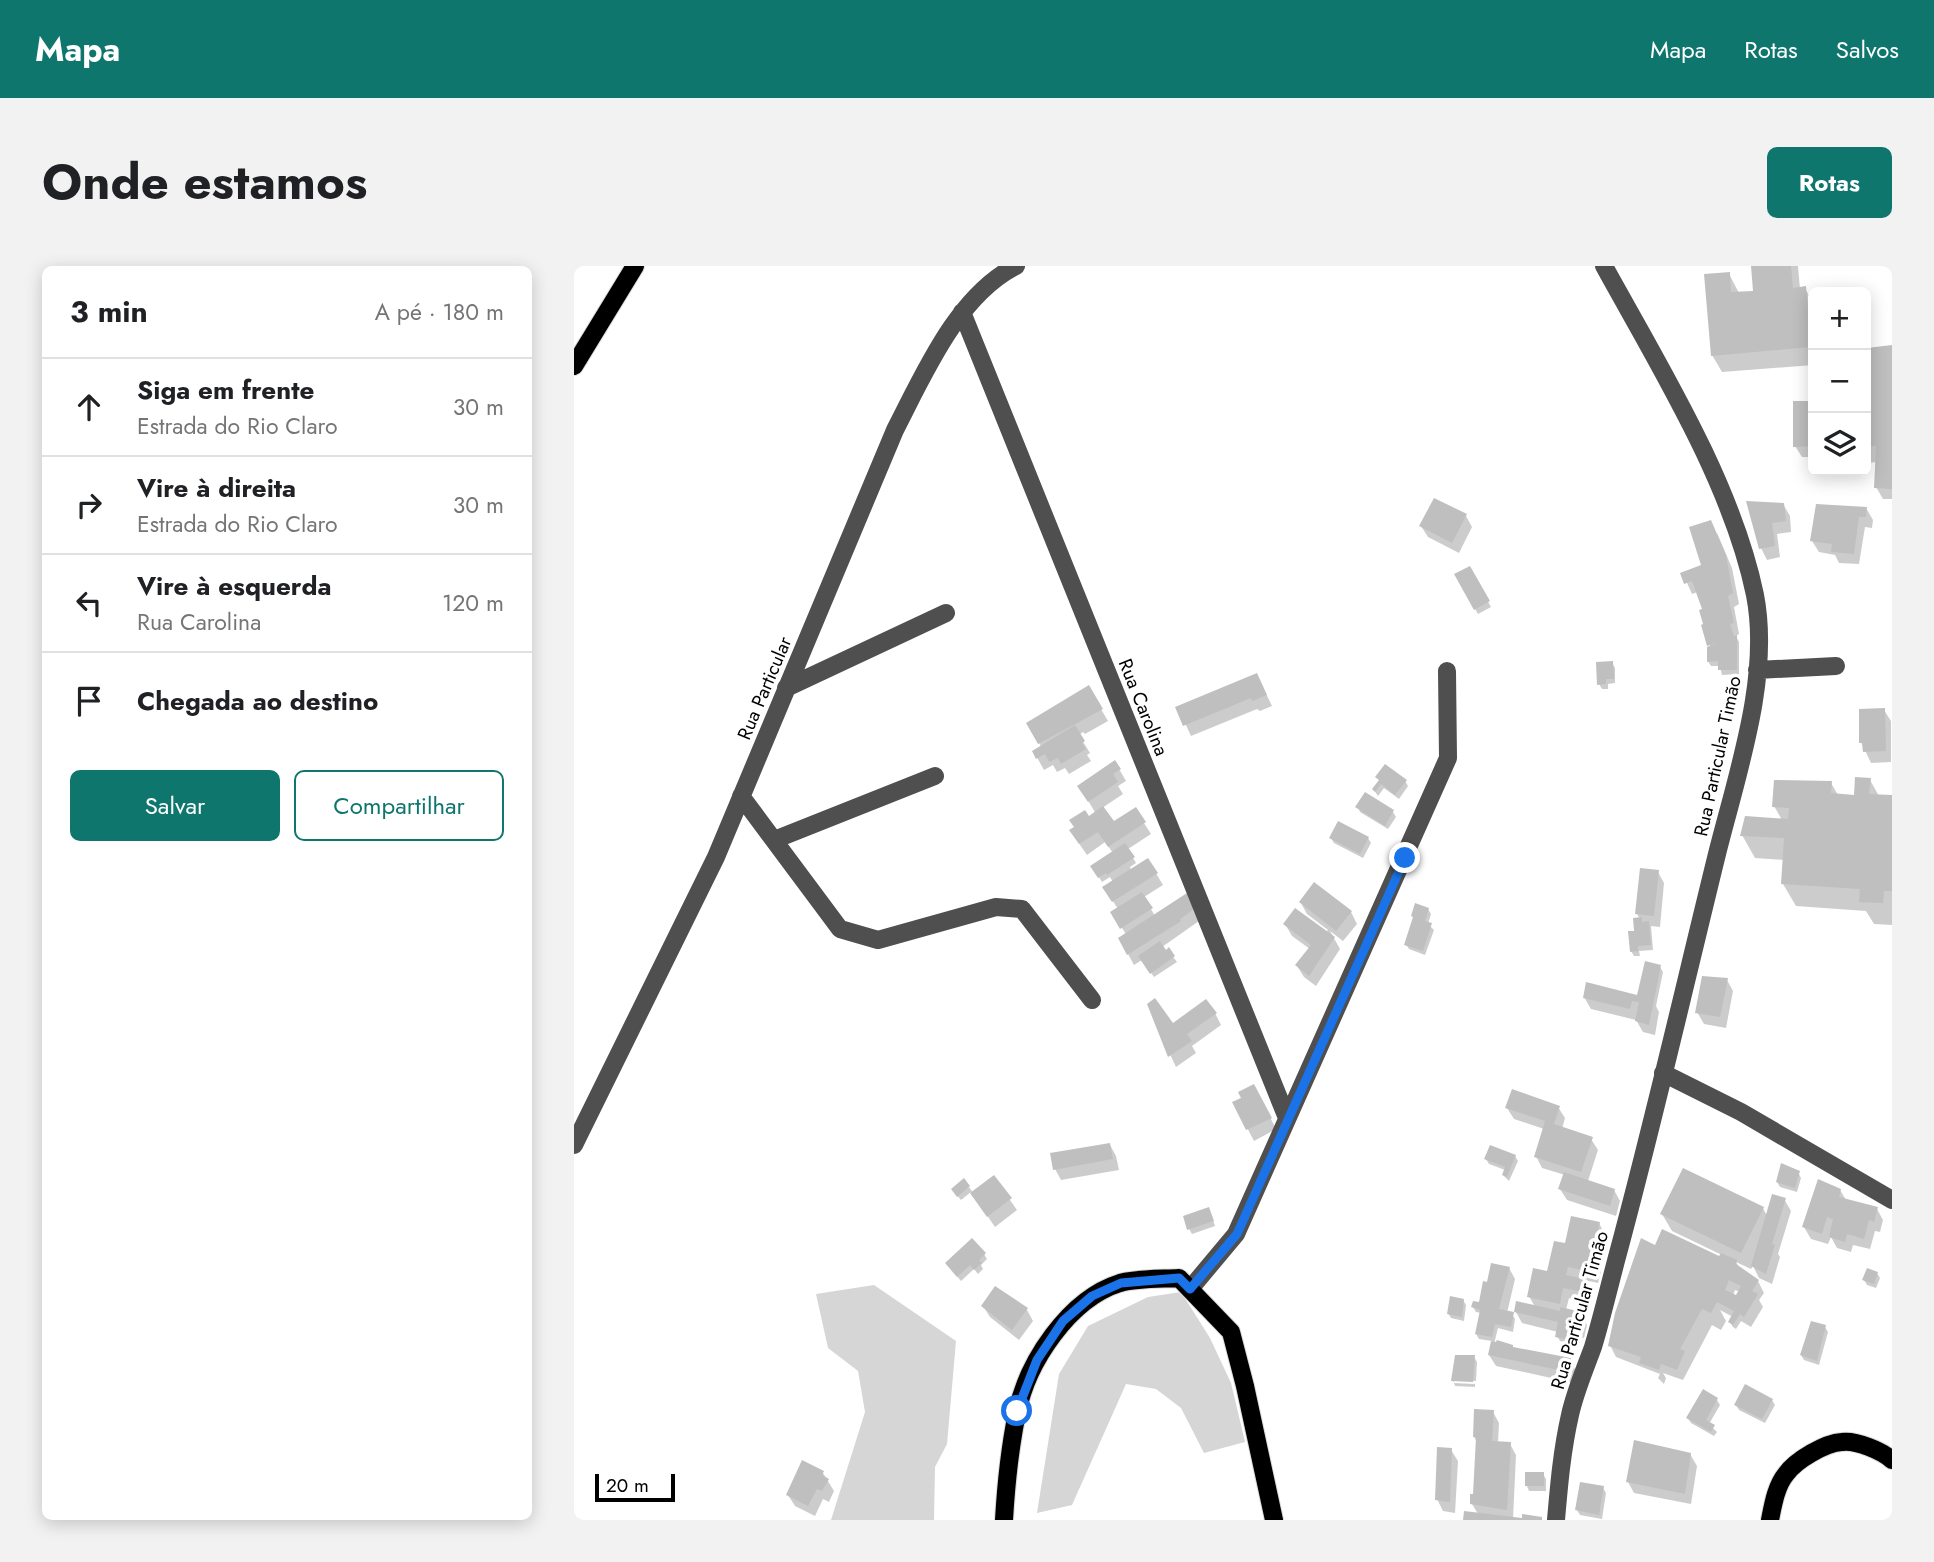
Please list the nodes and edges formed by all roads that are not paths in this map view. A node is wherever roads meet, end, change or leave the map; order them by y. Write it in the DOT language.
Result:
graph roads {
  1 [pos="635,266"];
  2 [pos="1016,266"];
  3 [pos="1604,266"];
  4 [pos="962,312"];
  5 [pos="574,366"];
  6 [pos="946,614"];
  7 [pos="1836,666"];
  8 [pos="1757,670"];
  9 [pos="1447,671"];
  10 [pos="786,688"];
  11 [pos="935,776"];
  12 [pos="741,796"];
  13 [pos="774,840"];
  14 [pos="1092,1000"];
  15 [pos="1663,1073"];
  16 [pos="1287,1118"];
  17 [pos="574,1145"];
  18 [pos="1892,1200"];
  19 [pos="1190,1289"];
  20 [pos="1892,1460"];
  21 [pos="1004,1520"];
  22 [pos="1274,1520"];
  23 [pos="1556,1520"];
  24 [pos="1770,1520"];
  1 -- 5 [label="main road"];
  2 -- 4 [label="street, Rua Particular"];
  3 -- 8 [label="street, Rua Particular Timão"];
  4 -- 10 [label="street, Rua Particular"];
  4 -- 16 [label="street, Rua Carolina"];
  6 -- 10 [label="street"];
  7 -- 8 [label="street"];
  8 -- 15 [label="street, Rua Particular Timão"];
  9 -- 16 [label="street"];
  10 -- 12 [label="street, Rua Particular"];
  11 -- 13 [label="street"];
  12 -- 13 [label="street"];
  12 -- 17 [label="street, Rua Particular"];
  13 -- 14 [label="street"];
  15 -- 18 [label="street"];
  15 -- 23 [label="street, Rua Particular Timão"];
  16 -- 19 [label="street"];
  19 -- 21 [label="main road"];
  19 -- 22 [label="main road"];
  20 -- 24 [label="main road"];
}
